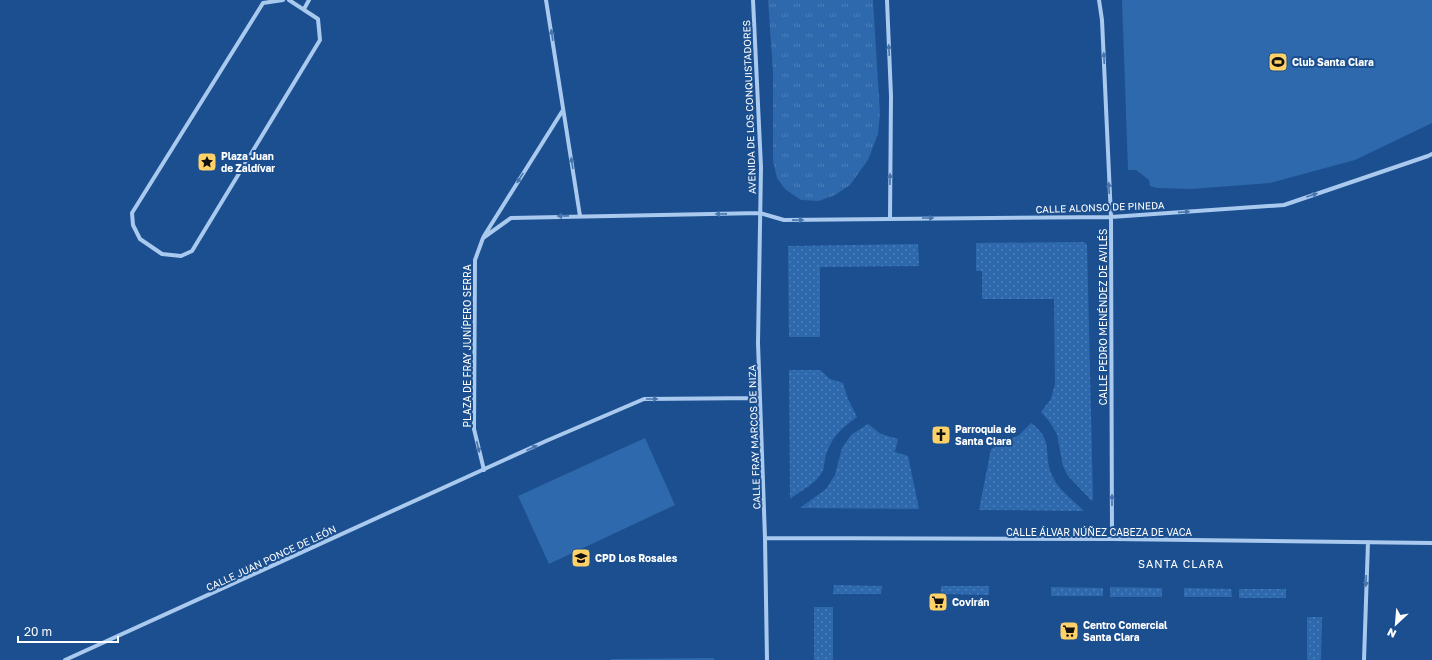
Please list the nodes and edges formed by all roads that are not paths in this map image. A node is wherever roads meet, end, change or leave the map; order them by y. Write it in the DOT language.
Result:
graph roads {
  1 [pos="283,0"];
  2 [pos="288,0"];
  3 [pos="309,0"];
  4 [pos="546,0"];
  5 [pos="753,0"];
  6 [pos="887,0"];
  7 [pos="1100,0"];
  8 [pos="304,9"];
  9 [pos="564,109"];
  10 [pos="1432,154"];
  11 [pos="760,213"];
  12 [pos="580,216"];
  13 [pos="1111,217"];
  14 [pos="890,218"];
  15 [pos="483,238"];
  16 [pos="760,398"];
  17 [pos="484,470"];
  18 [pos="765,538"];
  19 [pos="1112,539"];
  20 [pos="1368,542"];
  21 [pos="1432,543"];
  22 [pos="65,660"];
  23 [pos="767,660"];
  24 [pos="1364,660"];
  1 -- 8 [label="street"];
  2 -- 8 [label="street"];
  3 -- 8 [label="street"];
  9 -- 4 [label="street, one-way"];
  5 -- 11 [label="street, AVENIDA DE LOS CONQUISTADORES"];
  14 -- 6 [label="street, one-way"];
  13 -- 7 [label="street, CALLE PEDRO MENÉNDEZ DE AVILÉS, one-way"];
  12 -- 9 [label="street, one-way"];
  9 -- 15 [label="street, PLAZA DE FRAY JUNÍPERO SERRA, one-way"];
  13 -- 10 [label="street, CALLE ALONSO DE PINEDA, one-way"];
  11 -- 12 [label="street, one-way"];
  11 -- 14 [label="street, CALLE ALONSO DE PINEDA, one-way"];
  11 -- 16 [label="street, CALLE FRAY MARCOS DE NIZA"];
  12 -- 15 [label="street, one-way"];
  14 -- 13 [label="street, CALLE ALONSO DE PINEDA, one-way"];
  19 -- 13 [label="street, CALLE PEDRO MENÉNDEZ DE AVILÉS, one-way"];
  15 -- 17 [label="street, PLAZA DE FRAY JUNÍPERO SERRA, one-way"];
  17 -- 16 [label="street, one-way"];
  16 -- 18 [label="street, CALLE FRAY MARCOS DE NIZA"];
  17 -- 22 [label="street, CALLE JUAN PONCE DE LEÓN"];
  18 -- 19 [label="street, CALLE ÁLVAR NÚÑEZ CABEZA DE VACA"];
  18 -- 23 [label="street, CALLE FRAY MARCOS DE NIZA"];
  19 -- 20 [label="street, CALLE ÁLVAR NÚÑEZ CABEZA DE VACA"];
  20 -- 21 [label="street, CALLE ÁLVAR NÚÑEZ CABEZA DE VACA"];
  20 -- 24 [label="street, one-way"];
}
